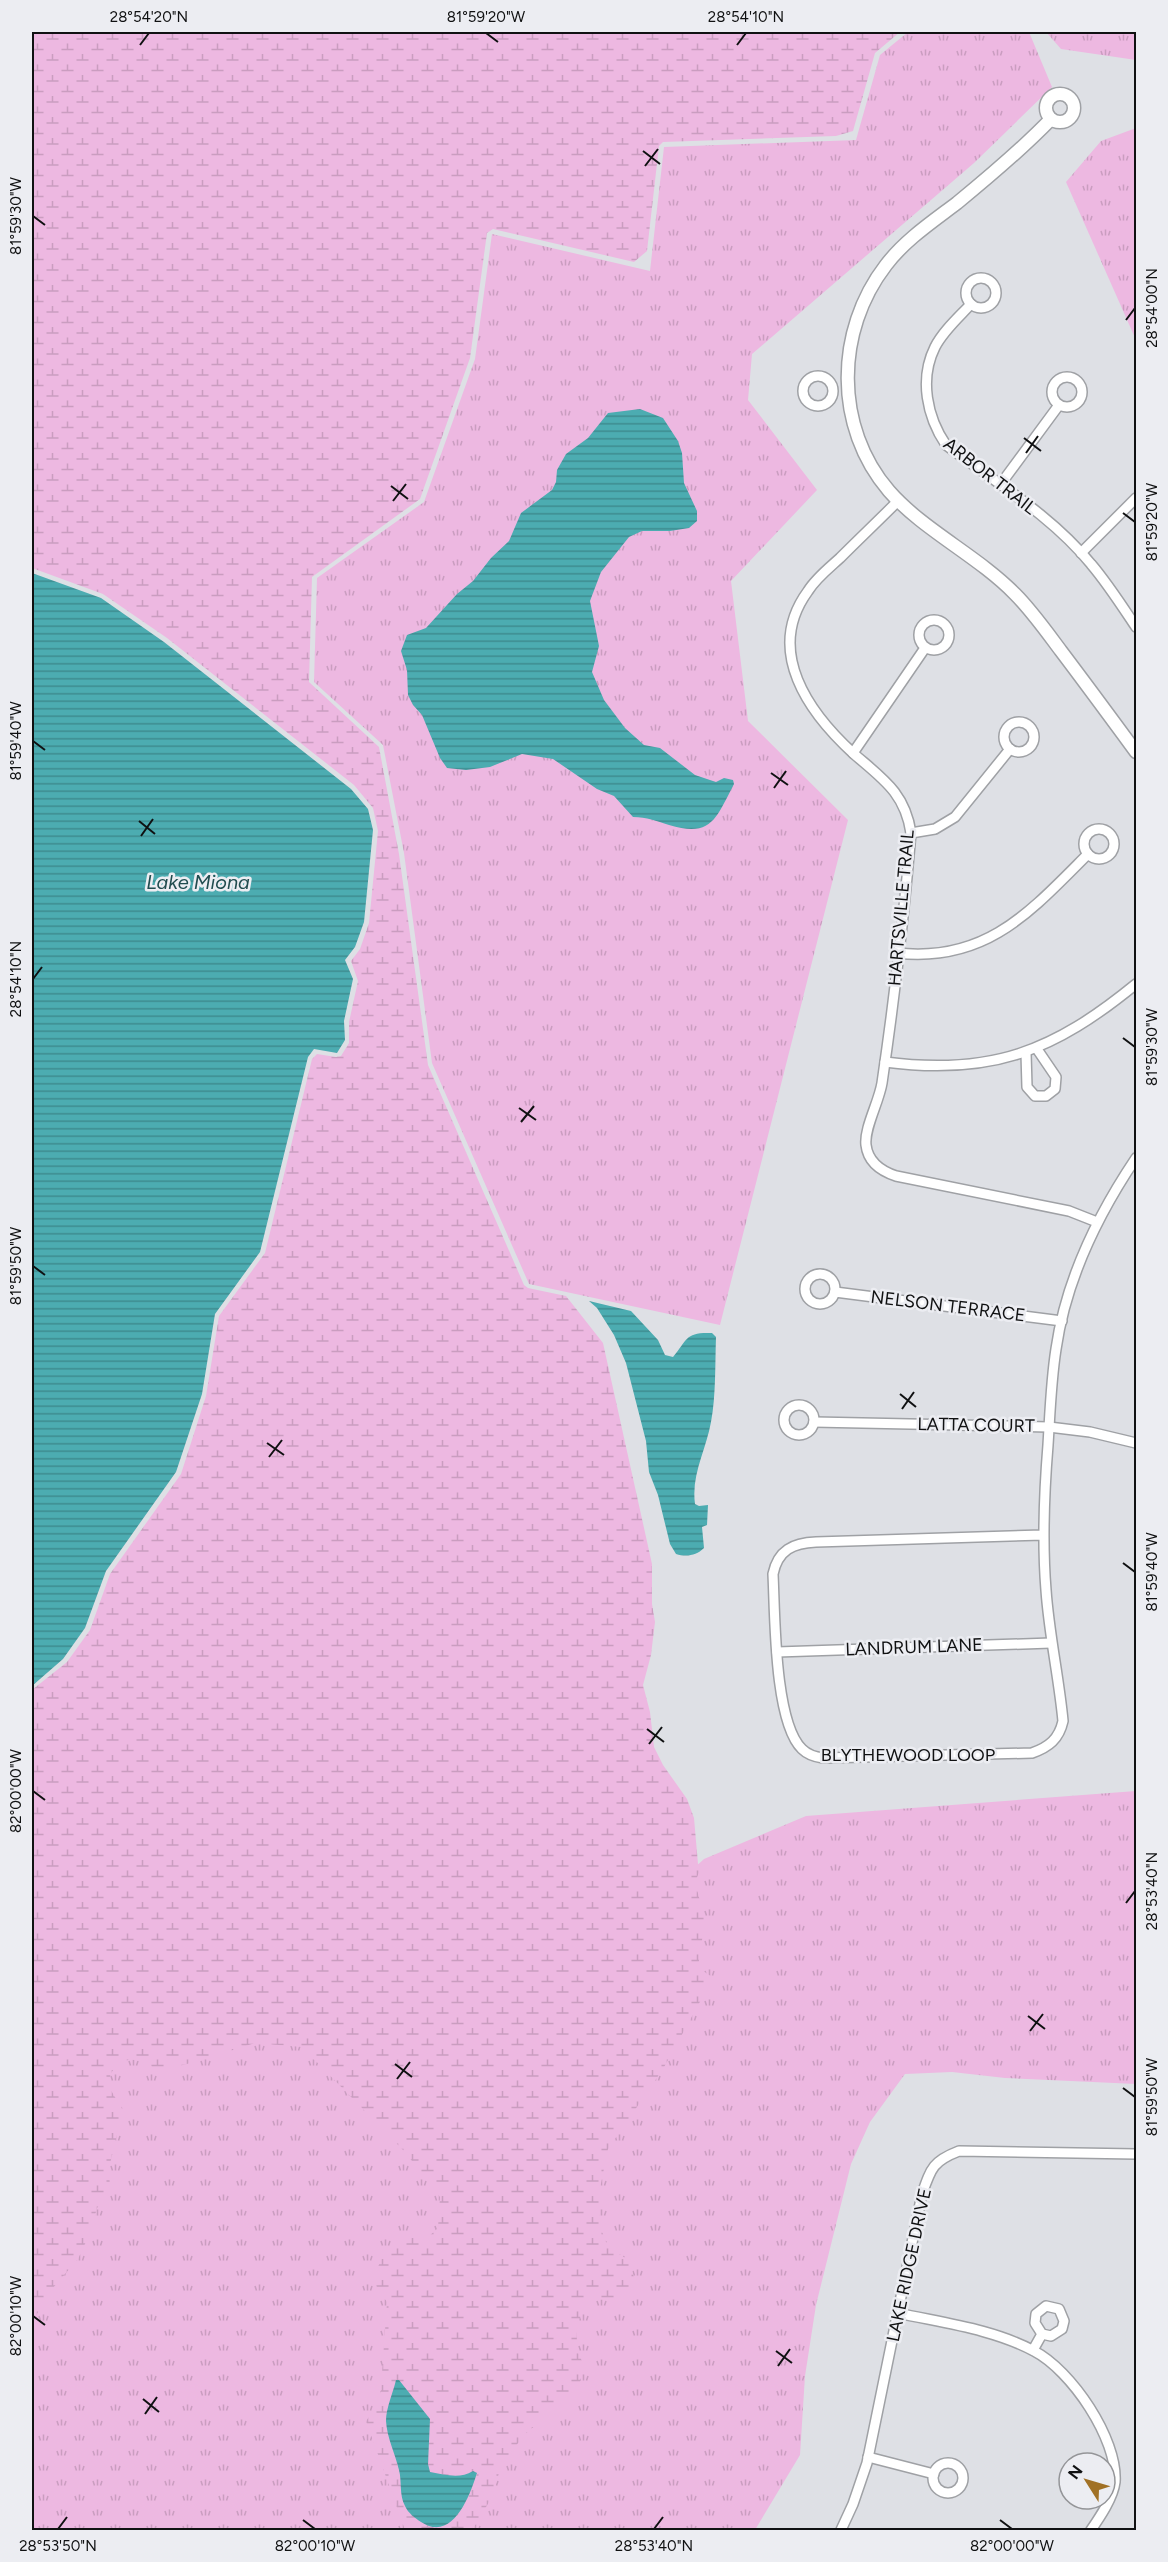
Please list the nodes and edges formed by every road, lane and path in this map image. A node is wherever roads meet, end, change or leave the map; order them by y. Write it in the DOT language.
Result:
graph roads {
  1 [pos="1051,119"];
  2 [pos="971,304"];
  3 [pos="833,391"];
  4 [pos="848,391"];
  5 [pos="1059,405"];
  6 [pos="1000,485"];
  7 [pos="1137,498"];
  8 [pos="899,500"];
  9 [pos="1081,553"];
  10 [pos="1137,627"];
  11 [pos="925,648"];
  12 [pos="1010,749"];
  13 [pos="1137,752"];
  14 [pos="853,753"];
  15 [pos="910,833"];
  16 [pos="1088,854"];
  17 [pos="897,953"];
  18 [pos="1137,984"];
  19 [pos="1037,1049"];
  20 [pos="1026,1053"];
  21 [pos="885,1062"];
  22 [pos="1137,1158"];
  23 [pos="1097,1222"];
  24 [pos="835,1292"];
  25 [pos="1062,1321"];
  26 [pos="814,1422"];
  27 [pos="1049,1427"];
  28 [pos="1137,1443"];
  29 [pos="1043,1535"];
  30 [pos="1051,1643"];
  31 [pos="777,1652"];
  32 [pos="1137,2154"];
  33 [pos="898,2313"];
  34 [pos="1042,2334"];
  35 [pos="1033,2350"];
  36 [pos="868,2457"];
  37 [pos="934,2474"];
  38 [pos="841,2530"];
  39 [pos="1091,2530"];
  1 -- 4 [label="street"];
  2 -- 6 [label="street, ARBOR TRAIL"];
  3 -- 4 [label="street"];
  4 -- 8 [label="street"];
  5 -- 6 [label="street"];
  6 -- 9 [label="street, ARBOR TRAIL"];
  7 -- 9 [label="street"];
  8 -- 13 [label="street"];
  8 -- 14 [label="street, HARTSVILLE TRAIL"];
  9 -- 10 [label="street, ARBOR TRAIL"];
  11 -- 14 [label="street"];
  12 -- 15 [label="street"];
  14 -- 15 [label="street, HARTSVILLE TRAIL"];
  15 -- 17 [label="street, HARTSVILLE TRAIL"];
  16 -- 17 [label="street"];
  17 -- 21 [label="street, HARTSVILLE TRAIL"];
  18 -- 19 [label="street"];
  19 -- 20 [label="street"];
  19 -- 20 [label="street"];
  20 -- 21 [label="street"];
  21 -- 23 [label="street, HARTSVILLE TRAIL"];
  22 -- 23 [label="street, BLYTHEWOOD LOOP"];
  23 -- 25 [label="street, BLYTHEWOOD LOOP"];
  24 -- 25 [label="street, NELSON TERRACE"];
  25 -- 27 [label="street, BLYTHEWOOD LOOP"];
  26 -- 27 [label="street, LATTA COURT"];
  27 -- 28 [label="street, LATTA COURT"];
  27 -- 29 [label="street, BLYTHEWOOD LOOP"];
  29 -- 30 [label="street, BLYTHEWOOD LOOP"];
  29 -- 31 [label="street, BLYTHEWOOD LOOP"];
  30 -- 31 [label="street, LANDRUM LANE"];
  30 -- 31 [label="street, BLYTHEWOOD LOOP"];
  32 -- 33 [label="street, LAKE RIDGE DRIVE"];
  33 -- 35 [label="street"];
  33 -- 36 [label="street, LAKE RIDGE DRIVE"];
  34 -- 35 [label="street"];
  35 -- 39 [label="street"];
  36 -- 37 [label="street"];
  36 -- 38 [label="street, LAKE RIDGE DRIVE"];
}
